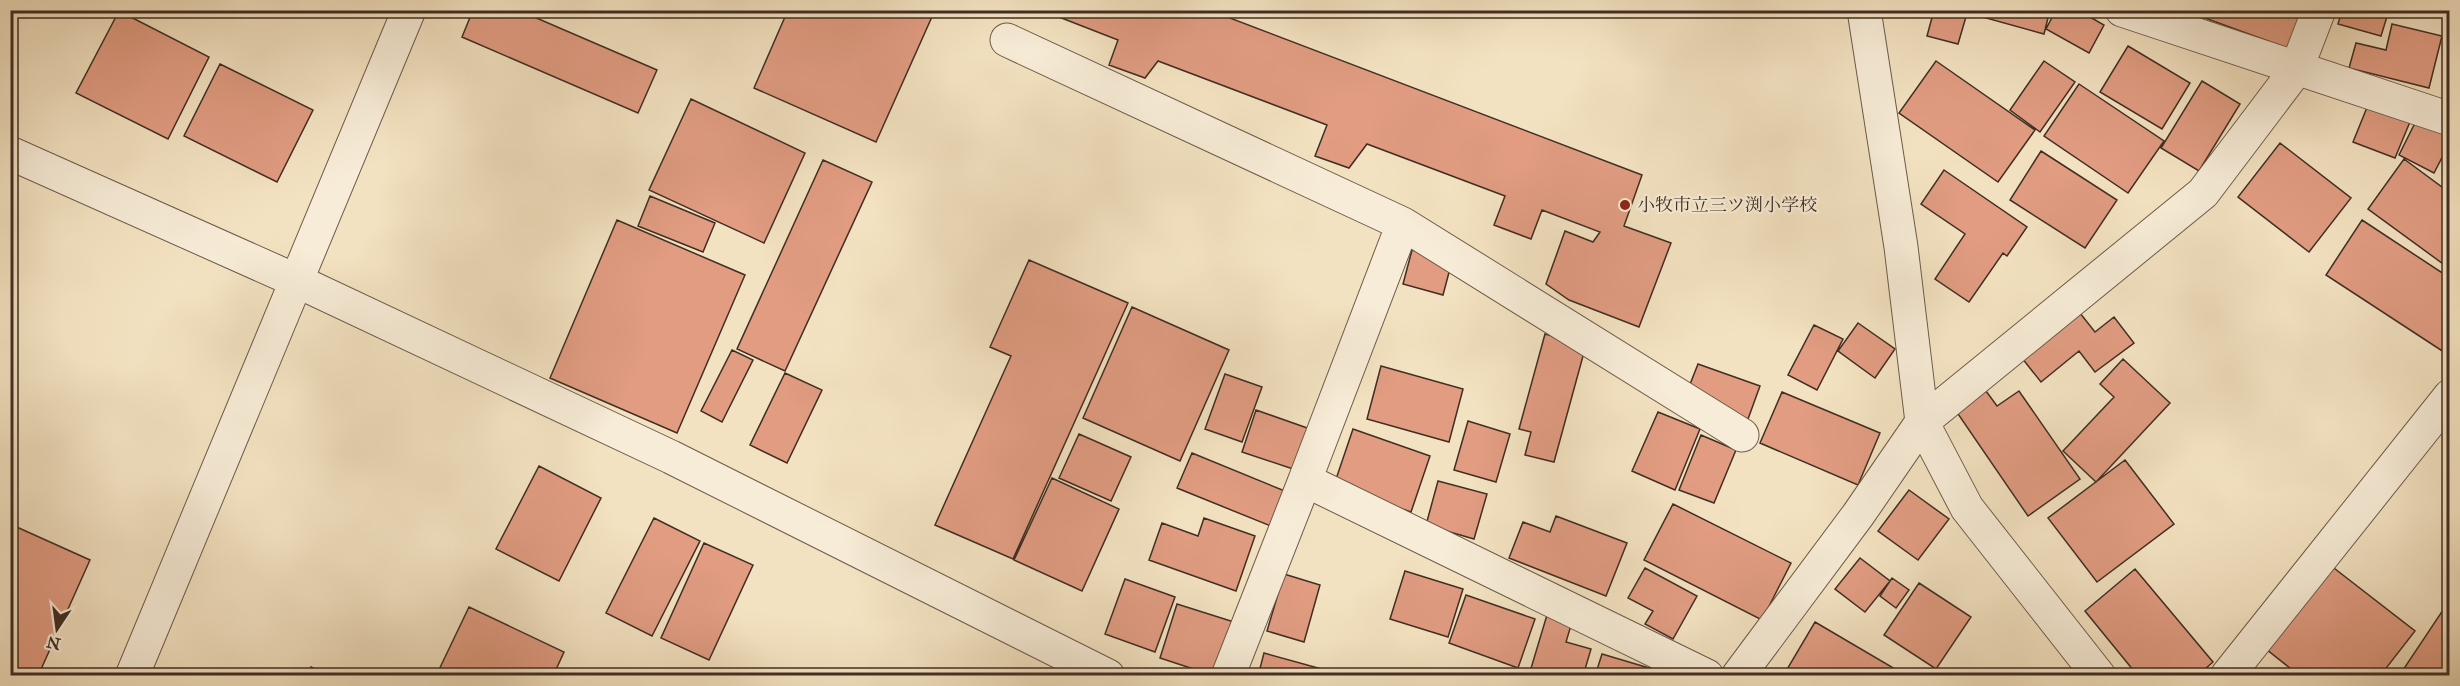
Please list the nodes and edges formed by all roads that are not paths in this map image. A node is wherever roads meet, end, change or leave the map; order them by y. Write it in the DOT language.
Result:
graph roads {
  1 [pos="409,10"];
  2 [pos="1864,10"];
  3 [pos="2122,10"];
  4 [pos="2319,10"];
  5 [pos="1007,40"];
  6 [pos="2296,70"];
  7 [pos="2450,119"];
  8 [pos="10,153"];
  9 [pos="1403,224"];
  10 [pos="297,281"];
  11 [pos="2450,396"];
  12 [pos="1922,422"];
  13 [pos="1742,435"];
  14 [pos="1305,480"];
  15 [pos="132,675"];
  16 [pos="1108,675"];
  17 [pos="1228,675"];
  18 [pos="1707,675"];
  19 [pos="1738,675"];
  20 [pos="2098,675"];
  21 [pos="2227,675"];
  1 -- 10 [label="street"];
  2 -- 12 [label="street"];
  3 -- 6 [label="street"];
  4 -- 6 [label="street"];
  5 -- 9 [label="street"];
  6 -- 7 [label="street"];
  6 -- 12 [label="street"];
  8 -- 10 [label="street"];
  9 -- 13 [label="street"];
  9 -- 14 [label="street"];
  10 -- 15 [label="street"];
  10 -- 16 [label="street"];
  11 -- 21 [label="street"];
  12 -- 19 [label="street"];
  12 -- 20 [label="street"];
  14 -- 17 [label="street"];
  14 -- 18 [label="street"];
}
